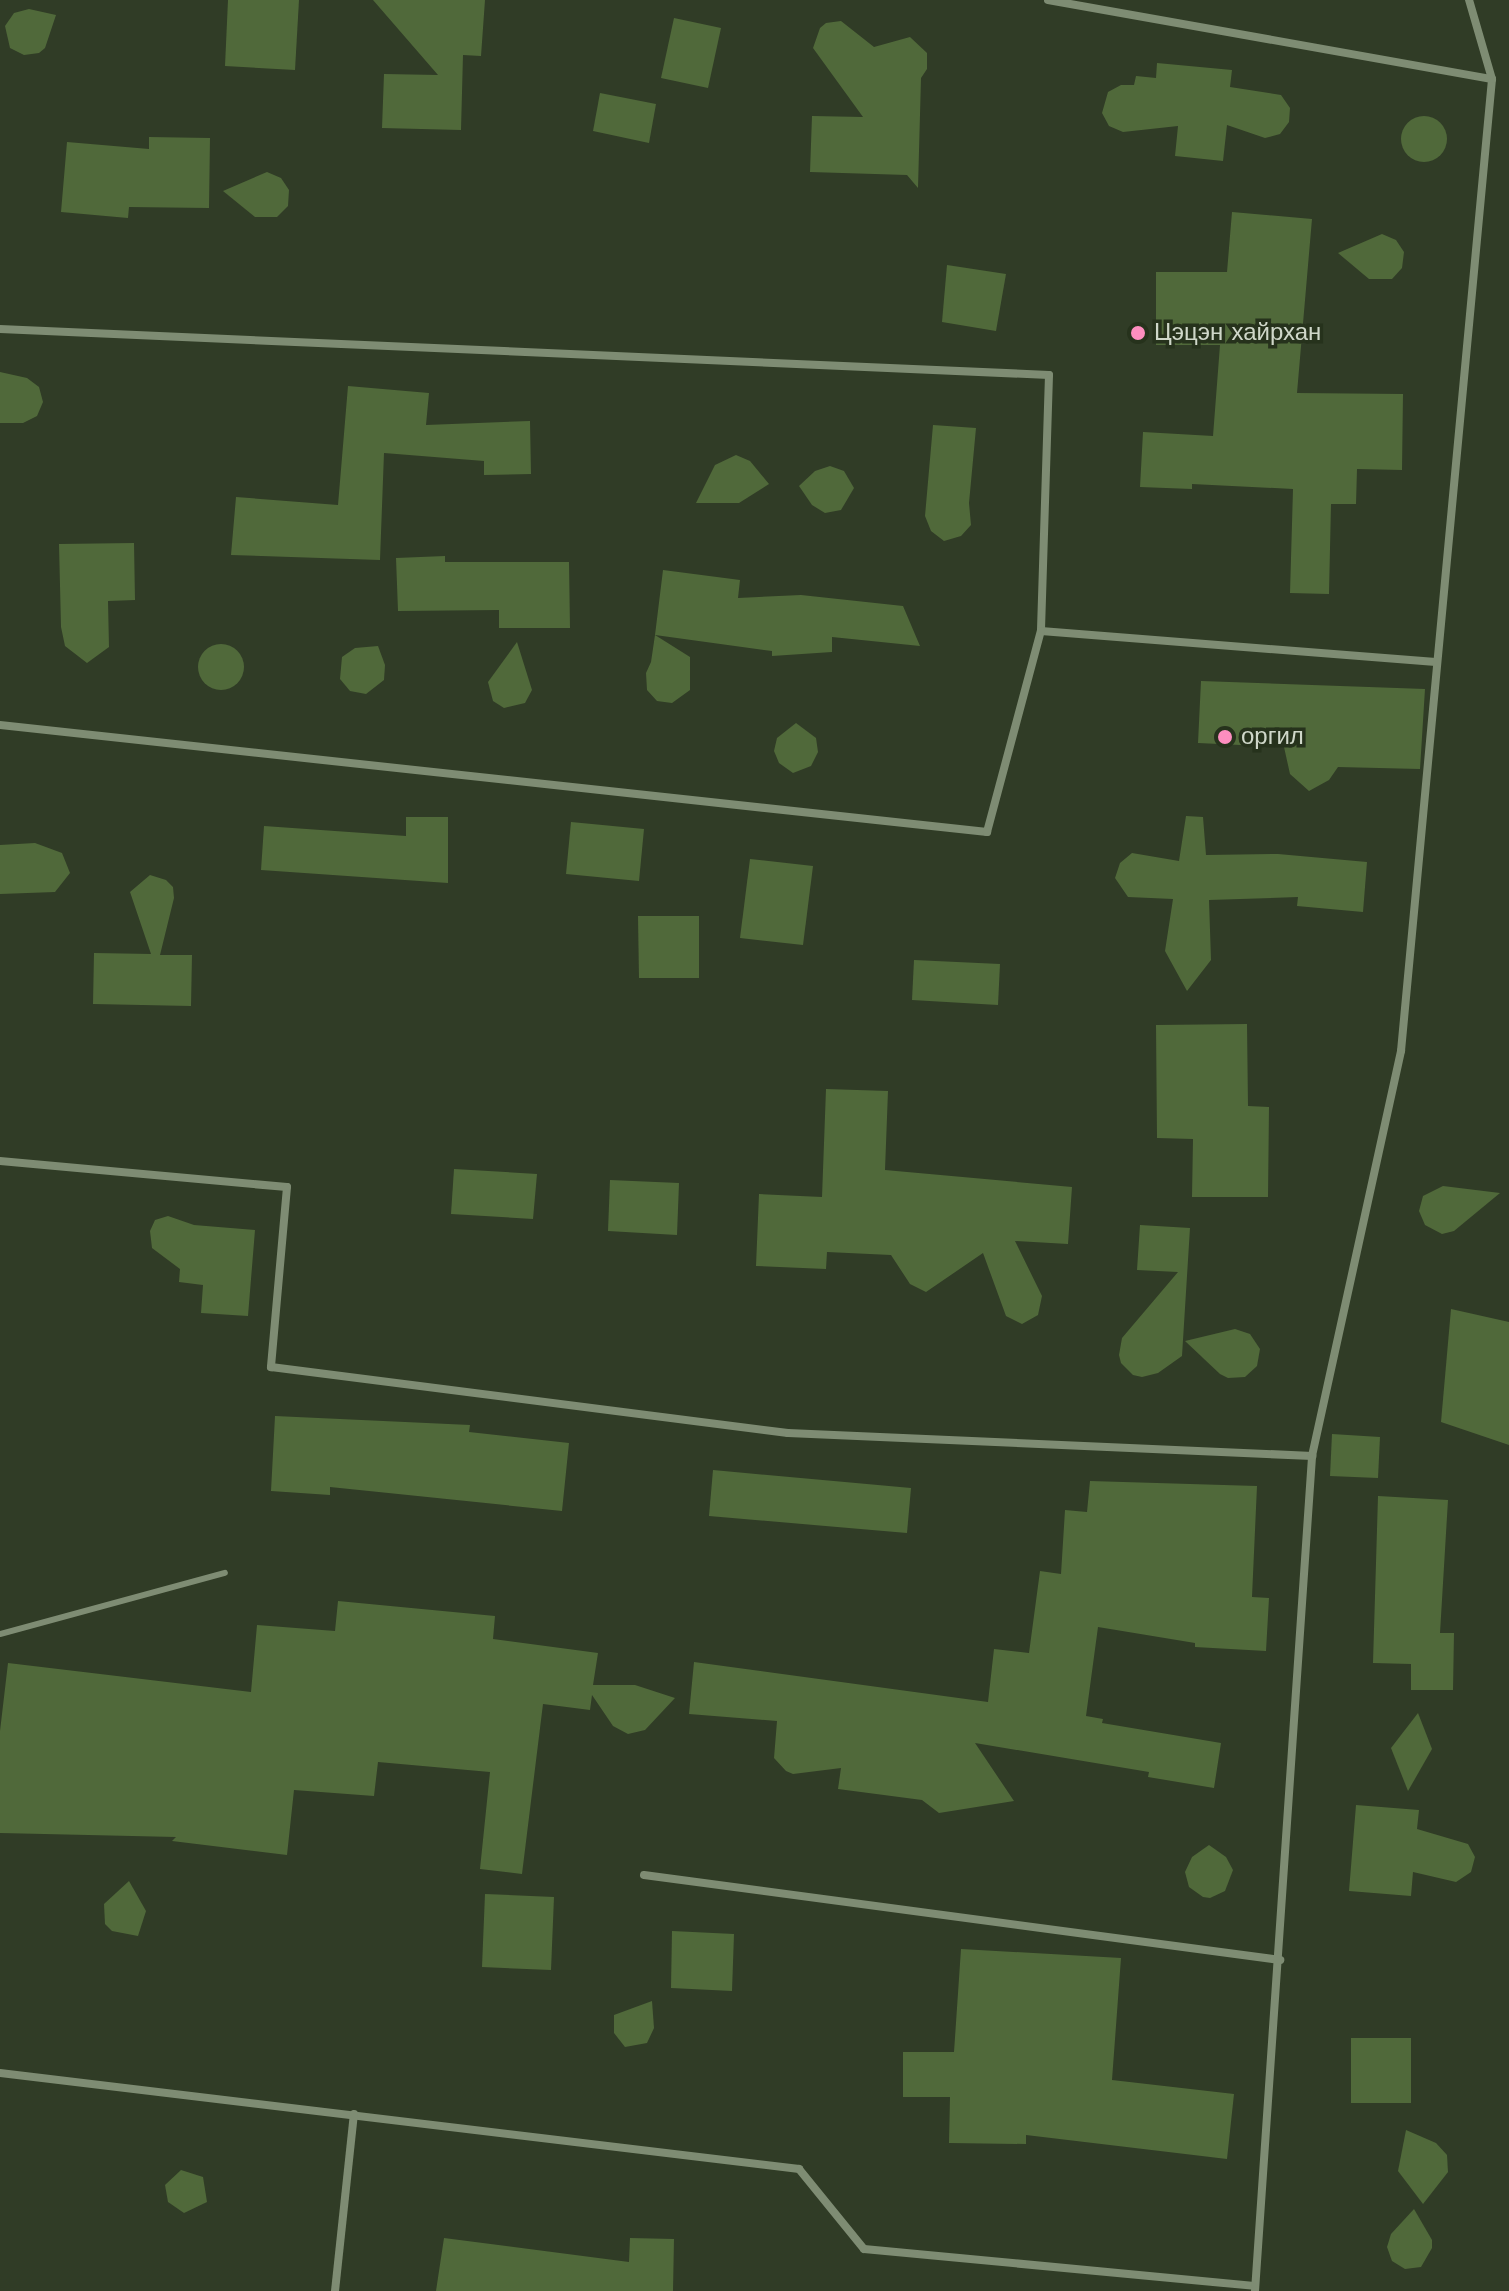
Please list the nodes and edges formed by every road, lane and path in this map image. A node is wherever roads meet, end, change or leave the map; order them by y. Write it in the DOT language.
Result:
graph roads {
  1 [pos="1048,0"];
  2 [pos="1469,0"];
  3 [pos="1492,79"];
  4 [pos="0,329"];
  5 [pos="1041,631"];
  6 [pos="1436,662"];
  7 [pos="0,725"];
  8 [pos="0,1161"];
  9 [pos="1312,1456"];
  10 [pos="225,1573"];
  11 [pos="0,1634"];
  12 [pos="644,1875"];
  13 [pos="1280,1960"];
  14 [pos="0,2073"];
  15 [pos="354,2114"];
  16 [pos="1254,2288"];
  17 [pos="335,2291"];
  1 -- 3 [label="street"];
  2 -- 3 [label="street"];
  3 -- 6 [label="street"];
  4 -- 5 [label="street"];
  5 -- 6 [label="street"];
  5 -- 7 [label="street"];
  6 -- 9 [label="street"];
  8 -- 9 [label="street"];
  9 -- 13 [label="street"];
  10 -- 11 [label="lane"];
  12 -- 13 [label="street"];
  13 -- 16 [label="street"];
  14 -- 15 [label="street"];
  15 -- 16 [label="street"];
  15 -- 17 [label="street"];
}
